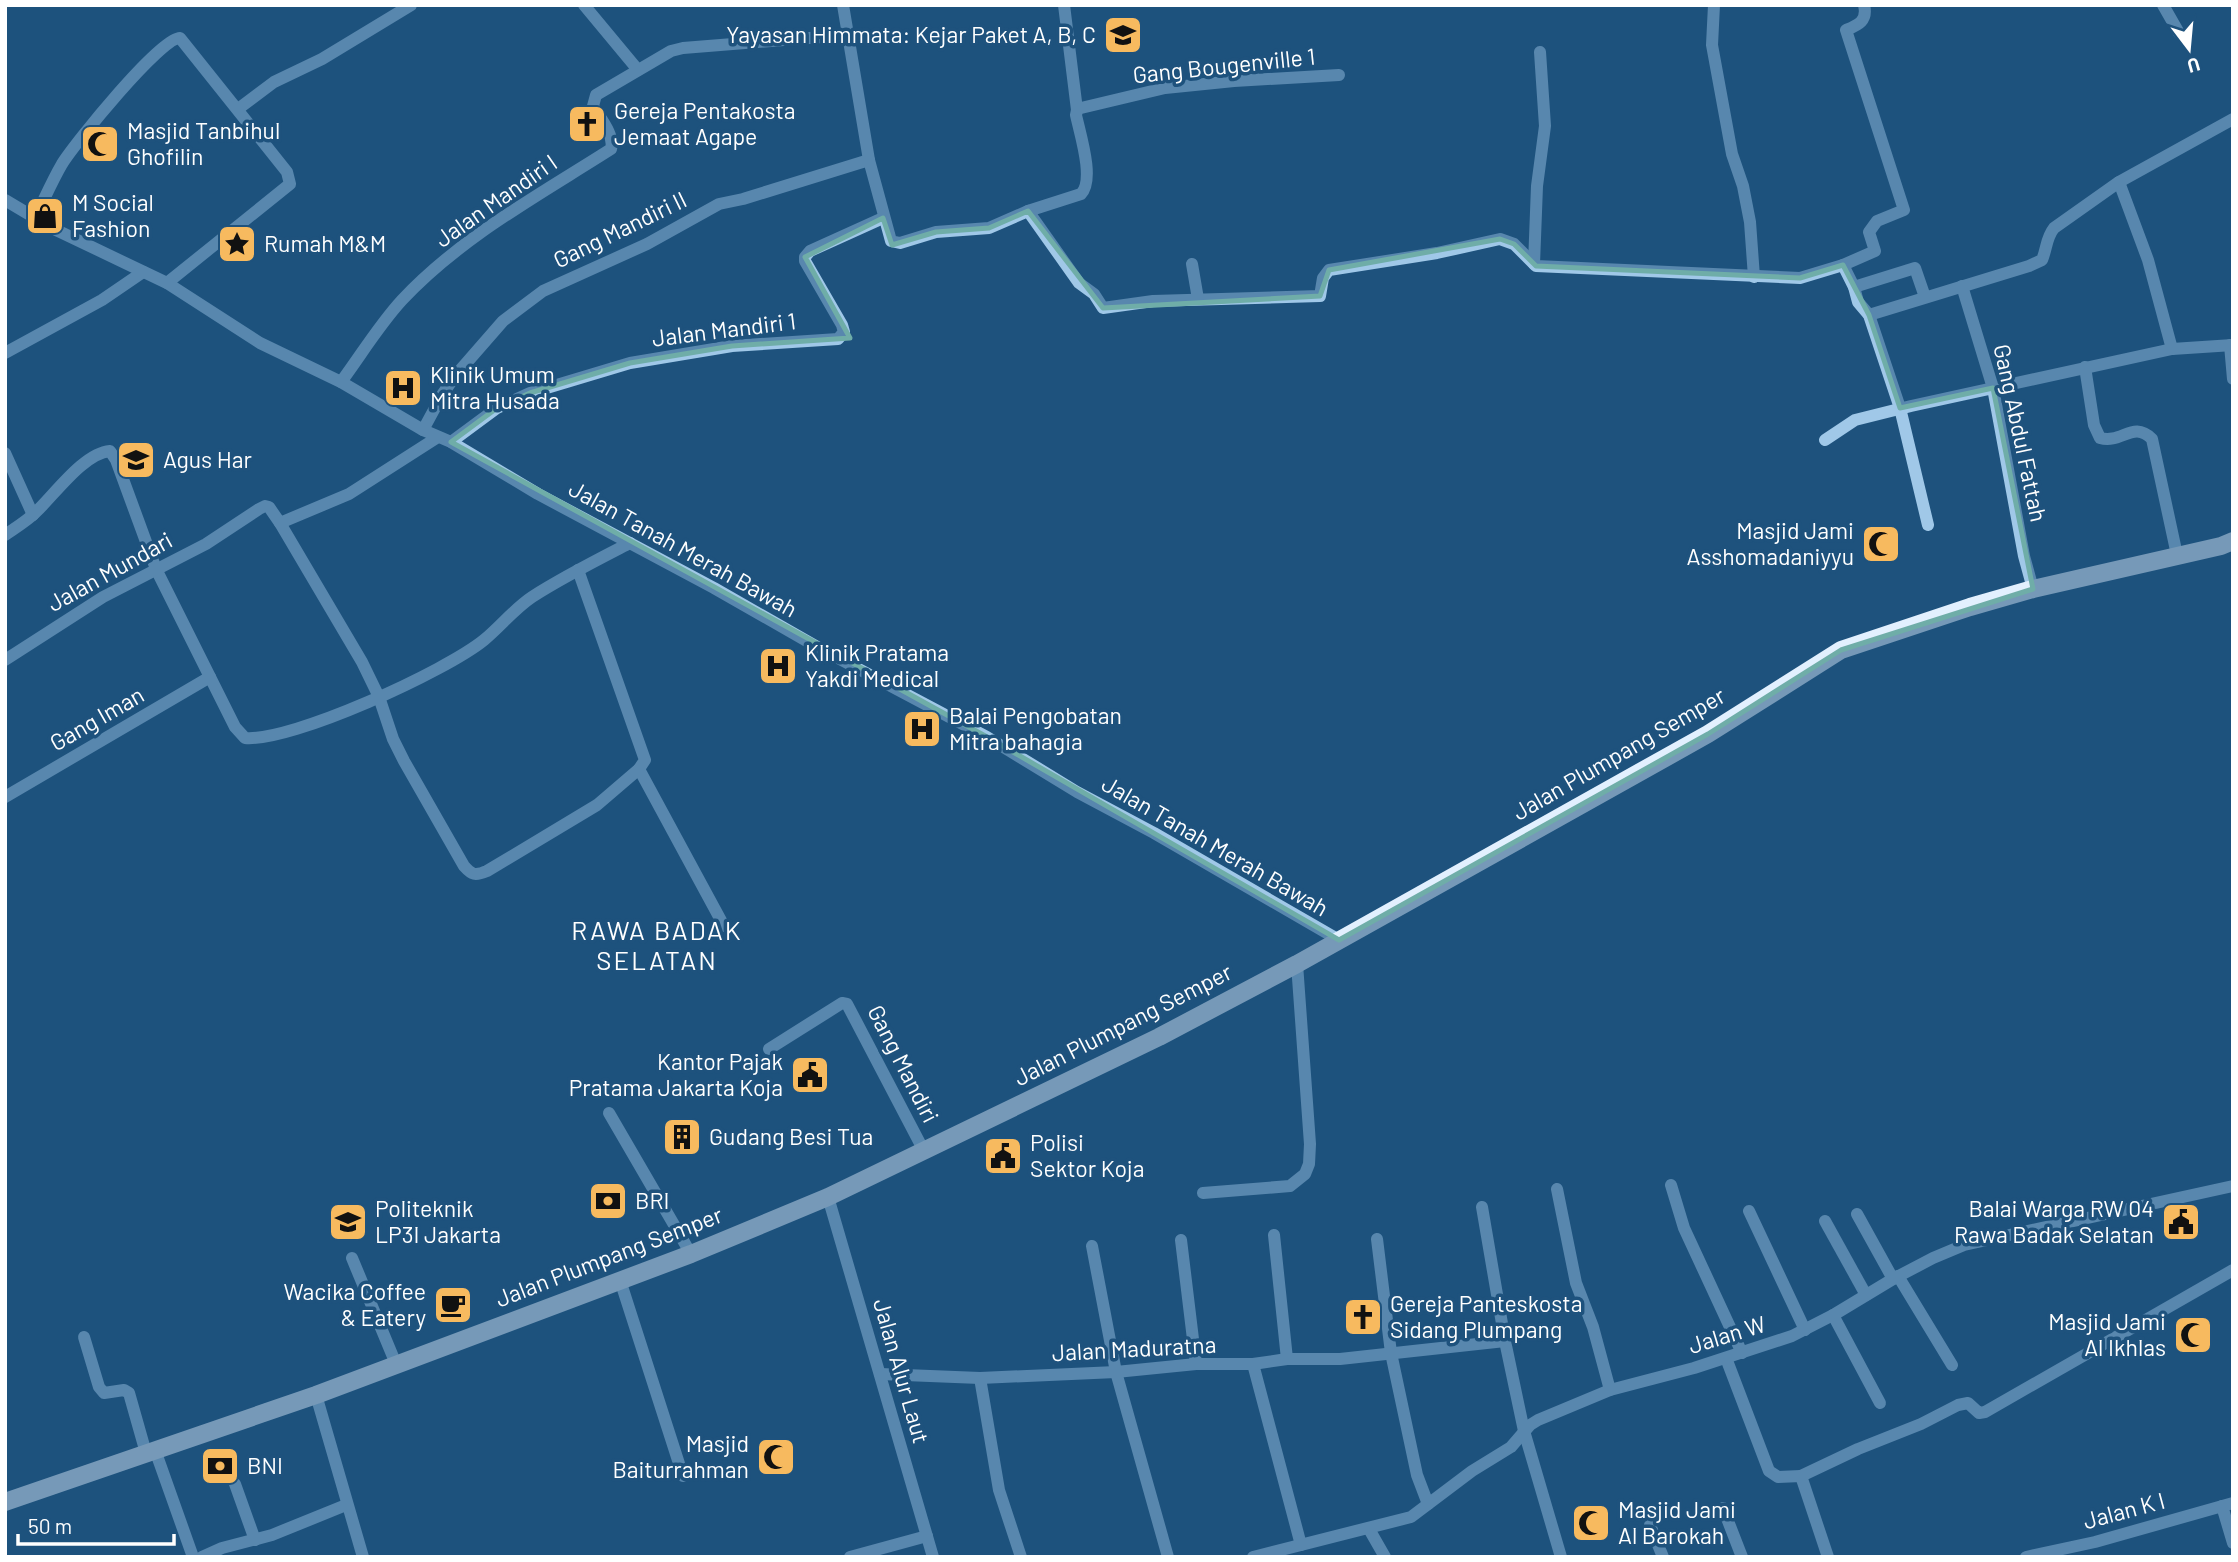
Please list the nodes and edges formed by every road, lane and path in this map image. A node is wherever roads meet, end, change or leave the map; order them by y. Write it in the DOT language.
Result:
graph roads {
  1 [pos="411,5"];
  2 [pos="584,5"];
  3 [pos="843,5"];
  4 [pos="1064,5"];
  5 [pos="1714,5"];
  6 [pos="1864,5"];
  7 [pos="2163,5"];
  8 [pos="2179,33"];
  9 [pos="847,36"];
  10 [pos="1540,52"];
  11 [pos="638,70"];
  12 [pos="1339,75"];
  13 [pos="238,109"];
  14 [pos="1077,113"];
  15 [pos="2233,119"];
  16 [pos="869,160"];
  17 [pos="2119,182"];
  18 [pos="7,203"];
  19 [pos="1028,211"];
  20 [pos="35,218"];
  21 [pos="883,218"];
  22 [pos="1192,264"];
  23 [pos="1534,264"];
  24 [pos="1843,265"];
  25 [pos="143,272"];
  26 [pos="1754,277"];
  27 [pos="167,283"];
  28 [pos="1962,286"];
  29 [pos="1854,287"];
  30 [pos="1925,297"];
  31 [pos="1198,299"];
  32 [pos="1869,315"];
  33 [pos="2231,345"];
  34 [pos="2172,349"];
  35 [pos="5,353"];
  36 [pos="2085,367"];
  37 [pos="2233,379"];
  38 [pos="341,382"];
  39 [pos="1993,388"];
  40 [pos="1900,408"];
  41 [pos="424,430"];
  42 [pos="438,437"];
  43 [pos="1825,440"];
  44 [pos="452,442"];
  45 [pos="5,453"];
  46 [pos="33,515"];
  47 [pos="281,523"];
  48 [pos="1928,525"];
  49 [pos="5,536"];
  50 [pos="2233,541"];
  51 [pos="630,543"];
  52 [pos="2177,555"];
  53 [pos="156,569"];
  54 [pos="578,570"];
  55 [pos="2033,589"];
  56 [pos="5,660"];
  57 [pos="210,677"];
  58 [pos="379,697"];
  59 [pos="639,769"];
  60 [pos="5,797"];
  61 [pos="724,926"];
  62 [pos="1339,940"];
  63 [pos="1297,964"];
  64 [pos="769,1049"];
  65 [pos="609,1114"];
  66 [pos="924,1151"];
  67 [pos="1671,1185"];
  68 [pos="2233,1186"];
  69 [pos="1557,1189"];
  70 [pos="1203,1193"];
  71 [pos="828,1197"];
  72 [pos="1482,1207"];
  73 [pos="1749,1211"];
  74 [pos="1857,1214"];
  75 [pos="1825,1220"];
  76 [pos="1274,1235"];
  77 [pos="1377,1239"];
  78 [pos="1181,1240"];
  79 [pos="1092,1246"];
  80 [pos="691,1254"];
  81 [pos="352,1258"];
  82 [pos="2233,1270"];
  83 [pos="1895,1278"];
  84 [pos="620,1280"];
  85 [pos="1866,1295"];
  86 [pos="1833,1315"];
  87 [pos="1805,1330"];
  88 [pos="84,1337"];
  89 [pos="1505,1341"];
  90 [pos="1391,1353"];
  91 [pos="1742,1353"];
  92 [pos="1726,1358"];
  93 [pos="1287,1359"];
  94 [pos="396,1364"];
  95 [pos="1196,1364"];
  96 [pos="1253,1364"];
  97 [pos="1952,1365"];
  98 [pos="1116,1372"];
  99 [pos="880,1374"];
  100 [pos="980,1378"];
  101 [pos="1610,1390"];
  102 [pos="316,1395"];
  103 [pos="1880,1403"];
  104 [pos="1524,1431"];
  105 [pos="151,1451"];
  106 [pos="683,1476"];
  107 [pos="1801,1476"];
  108 [pos="236,1484"];
  109 [pos="5,1502"];
  110 [pos="1428,1504"];
  111 [pos="2227,1504"];
  112 [pos="346,1505"];
  113 [pos="1723,1508"];
  114 [pos="1650,1525"];
  115 [pos="1369,1529"];
  116 [pos="927,1535"];
  117 [pos="255,1540"];
  118 [pos="2233,1543"];
  119 [pos="1301,1545"];
  120 [pos="193,1557"];
  121 [pos="202,1557"];
  122 [pos="363,1557"];
  123 [pos="850,1557"];
  124 [pos="933,1557"];
  125 [pos="1021,1557"];
  126 [pos="1168,1557"];
  127 [pos="1253,1557"];
  128 [pos="1385,1557"];
  129 [pos="1561,1557"];
  130 [pos="1663,1557"];
  131 [pos="1742,1557"];
  132 [pos="1828,1557"];
  133 [pos="2025,1557"];
  1 -- 13 [label="street"];
  2 -- 11 [label="street"];
  3 -- 9 [label="street"];
  4 -- 14 [label="street"];
  5 -- 26 [label="street"];
  6 -- 24 [label="street"];
  7 -- 8 [label="street"];
  9 -- 11 [label="street, Jalan Mandiri I"];
  9 -- 16 [label="street"];
  10 -- 23 [label="street"];
  11 -- 38 [label="street, Jalan Mandiri I"];
  12 -- 14 [label="street, Gang Bougenville 1"];
  13 -- 20 [label="street"];
  13 -- 27 [label="street"];
  14 -- 19 [label="street"];
  15 -- 17 [label="street"];
  16 -- 21 [label="street"];
  16 -- 41 [label="street, Gang Mandiri II"];
  17 -- 28 [label="street"];
  17 -- 34 [label="street"];
  18 -- 20 [label="street, Jalan Tanah Merah Bawah"];
  19 -- 21 [label="street"];
  19 -- 31 [label="street"];
  20 -- 25 [label="street, Jalan Tanah Merah Bawah"];
  21 -- 44 [label="street, Jalan Mandiri 1"];
  22 -- 31 [label="street"];
  23 -- 26 [label="street"];
  23 -- 31 [label="street"];
  24 -- 26 [label="street"];
  24 -- 29 [label="street"];
  25 -- 27 [label="street, Jalan Tanah Merah Bawah"];
  25 -- 35 [label="street"];
  27 -- 38 [label="street, Jalan Tanah Merah Bawah"];
  28 -- 30 [label="street"];
  28 -- 39 [label="street, Gang Abdul Fattah"];
  29 -- 30 [label="street"];
  29 -- 32 [label="street"];
  30 -- 32 [label="street"];
  32 -- 40 [label="street"];
  33 -- 34 [label="street"];
  33 -- 37 [label="street"];
  34 -- 36 [label="street"];
  36 -- 39 [label="street"];
  36 -- 52 [label="street"];
  38 -- 41 [label="street, Jalan Tanah Merah Bawah"];
  39 -- 40 [label="street"];
  39 -- 55 [label="street, Gang Abdul Fattah"];
  40 -- 43 [label="street"];
  40 -- 48 [label="street"];
  41 -- 42 [label="street, Jalan Tanah Merah Bawah"];
  42 -- 44 [label="street, Jalan Tanah Merah Bawah"];
  42 -- 47 [label="street"];
  44 -- 51 [label="street, Jalan Tanah Merah Bawah"];
  45 -- 46 [label="street"];
  46 -- 49 [label="street"];
  46 -- 53 [label="street"];
  47 -- 53 [label="street, Jalan Mundari"];
  47 -- 58 [label="street"];
  50 -- 52 [label="main road, Jalan Plumpang Semper"];
  51 -- 54 [label="street"];
  51 -- 62 [label="street, Jalan Tanah Merah Bawah"];
  52 -- 55 [label="main road, Jalan Plumpang Semper"];
  53 -- 56 [label="street, Jalan Mundari"];
  53 -- 57 [label="street"];
  54 -- 58 [label="street"];
  54 -- 59 [label="street"];
  55 -- 62 [label="main road, Jalan Plumpang Semper"];
  57 -- 58 [label="street"];
  57 -- 60 [label="street, Gang Iman"];
  58 -- 59 [label="street"];
  59 -- 61 [label="street"];
  62 -- 63 [label="main road, Jalan Plumpang Semper"];
  63 -- 66 [label="main road, Jalan Plumpang Semper"];
  63 -- 70 [label="street"];
  64 -- 66 [label="street, Gang Mandiri"];
  65 -- 80 [label="street"];
  66 -- 71 [label="main road, Jalan Plumpang Semper"];
  67 -- 91 [label="street"];
  68 -- 83 [label="street, Jalan W"];
  69 -- 101 [label="street"];
  71 -- 80 [label="main road, Jalan Plumpang Semper"];
  71 -- 99 [label="street, Jalan Alur Laut"];
  72 -- 89 [label="street"];
  73 -- 87 [label="street"];
  74 -- 83 [label="street"];
  75 -- 85 [label="street"];
  76 -- 93 [label="street"];
  77 -- 90 [label="street"];
  78 -- 95 [label="street"];
  79 -- 98 [label="street"];
  80 -- 84 [label="main road, Jalan Plumpang Semper"];
  81 -- 94 [label="street"];
  82 -- 107 [label="street"];
  83 -- 85 [label="street, Jalan W"];
  83 -- 97 [label="street"];
  84 -- 94 [label="main road, Jalan Plumpang Semper"];
  84 -- 106 [label="street"];
  85 -- 86 [label="street, Jalan W"];
  86 -- 87 [label="street, Jalan W"];
  86 -- 103 [label="street"];
  87 -- 91 [label="street, Jalan W"];
  88 -- 105 [label="street"];
  89 -- 90 [label="street, Jalan Maduratna"];
  89 -- 104 [label="street"];
  90 -- 93 [label="street, Jalan Maduratna"];
  90 -- 110 [label="street"];
  91 -- 92 [label="street, Jalan W"];
  92 -- 101 [label="street, Jalan W"];
  92 -- 107 [label="street"];
  93 -- 96 [label="street, Jalan Maduratna"];
  94 -- 102 [label="main road, Jalan Plumpang Semper"];
  95 -- 96 [label="street, Jalan Maduratna"];
  95 -- 98 [label="street, Jalan Maduratna"];
  96 -- 119 [label="street"];
  98 -- 100 [label="street, Jalan Maduratna"];
  98 -- 126 [label="street"];
  99 -- 100 [label="street, Jalan Maduratna"];
  99 -- 116 [label="street, Jalan Alur Laut"];
  100 -- 125 [label="street"];
  101 -- 104 [label="street, Jalan W"];
  102 -- 105 [label="main road, Jalan Plumpang Semper"];
  102 -- 112 [label="street"];
  104 -- 110 [label="street, Jalan W"];
  104 -- 129 [label="street"];
  105 -- 109 [label="main road, Jalan Plumpang Semper"];
  105 -- 120 [label="street"];
  107 -- 132 [label="street"];
  108 -- 117 [label="street"];
  110 -- 115 [label="street, Jalan W"];
  111 -- 118 [label="street"];
  111 -- 133 [label="street, Jalan K I"];
  112 -- 117 [label="street"];
  112 -- 122 [label="street"];
  113 -- 131 [label="street"];
  114 -- 130 [label="street"];
  115 -- 119 [label="street, Jalan W"];
  115 -- 128 [label="street"];
  116 -- 123 [label="street"];
  116 -- 124 [label="street, Jalan Alur Laut"];
  117 -- 121 [label="street"];
  119 -- 127 [label="street, Jalan W"];
}
